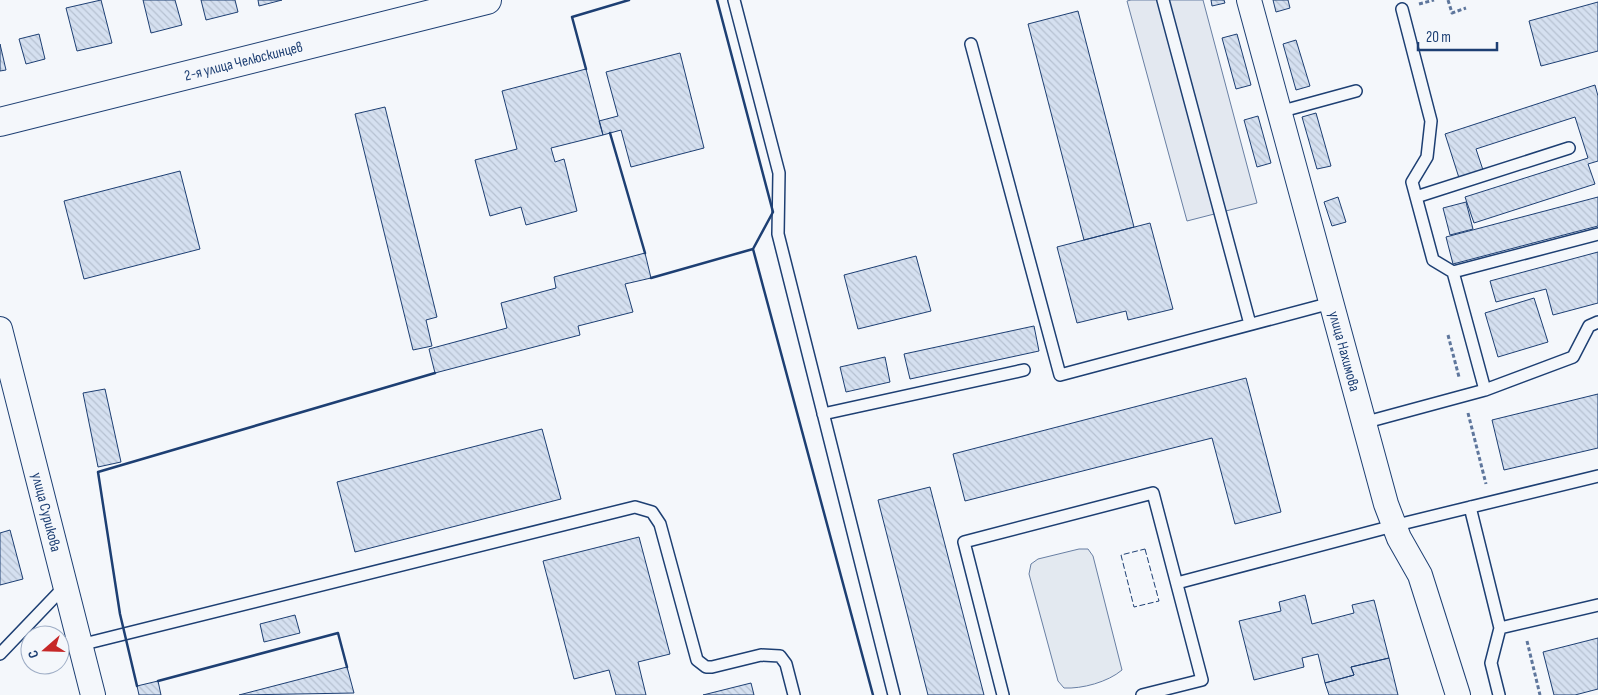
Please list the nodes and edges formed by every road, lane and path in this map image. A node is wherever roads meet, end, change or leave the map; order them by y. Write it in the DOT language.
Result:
graph roads {
  1 [pos="487,0"];
  2 [pos="734,0"];
  3 [pos="1163,0"];
  4 [pos="1249,0"];
  5 [pos="1448,0"];
  6 [pos="1466,8"];
  7 [pos="1402,10"];
  8 [pos="971,44"];
  9 [pos="1356,91"];
  10 [pos="1279,112"];
  11 [pos="0,122"];
  12 [pos="1570,148"];
  13 [pos="1416,197"];
  14 [pos="1598,234"];
  15 [pos="1453,272"];
  16 [pos="1331,303"];
  17 [pos="1598,322"];
  18 [pos="1250,324"];
  19 [pos="0,329"];
  20 [pos="1024,370"];
  21 [pos="1485,390"];
  22 [pos="823,414"];
  23 [pos="1363,423"];
  24 [pos="1598,476"];
  25 [pos="1470,507"];
  26 [pos="1393,526"];
  27 [pos="1177,583"];
  28 [pos="65,586"];
  29 [pos="1598,605"];
  30 [pos="1523,623"];
  31 [pos="1500,628"];
  32 [pos="80,645"];
  33 [pos="0,654"];
  34 [pos="93,695"];
  35 [pos="794,695"];
  36 [pos="894,695"];
  37 [pos="1003,695"];
  38 [pos="1142,695"];
  39 [pos="1458,695"];
  40 [pos="1499,695"];
  41 [pos="1540,695"];
  1 -- 11 [label="street, 2-я улица Челюскинцев"];
  2 -- 22 [label="lane"];
  3 -- 18 [label="lane"];
  4 -- 10 [label="street, улица Нахимова"];
  5 -- 6 [label="path"];
  7 -- 13 [label="lane"];
  8 -- 18 [label="lane"];
  9 -- 10 [label="lane"];
  10 -- 16 [label="street, улица Нахимова"];
  12 -- 13 [label="lane"];
  13 -- 15 [label="lane"];
  14 -- 15 [label="lane"];
  15 -- 21 [label="lane"];
  16 -- 18 [label="lane"];
  16 -- 23 [label="street, улица Нахимова"];
  17 -- 21 [label="lane"];
  19 -- 28 [label="street, улица Сурикова"];
  20 -- 22 [label="lane"];
  21 -- 23 [label="lane"];
  22 -- 36 [label="lane"];
  23 -- 26 [label="street, улица Нахимова"];
  24 -- 25 [label="lane"];
  25 -- 26 [label="lane"];
  25 -- 31 [label="lane"];
  26 -- 27 [label="lane"];
  26 -- 39 [label="street, улица Нахимова"];
  27 -- 37 [label="lane"];
  27 -- 38 [label="lane"];
  28 -- 32 [label="street, улица Сурикова"];
  28 -- 33 [label="lane"];
  29 -- 30 [label="lane"];
  30 -- 31 [label="lane"];
  30 -- 41 [label="path"];
  31 -- 40 [label="lane"];
  32 -- 34 [label="street, улица Сурикова"];
  32 -- 35 [label="lane"];
}
